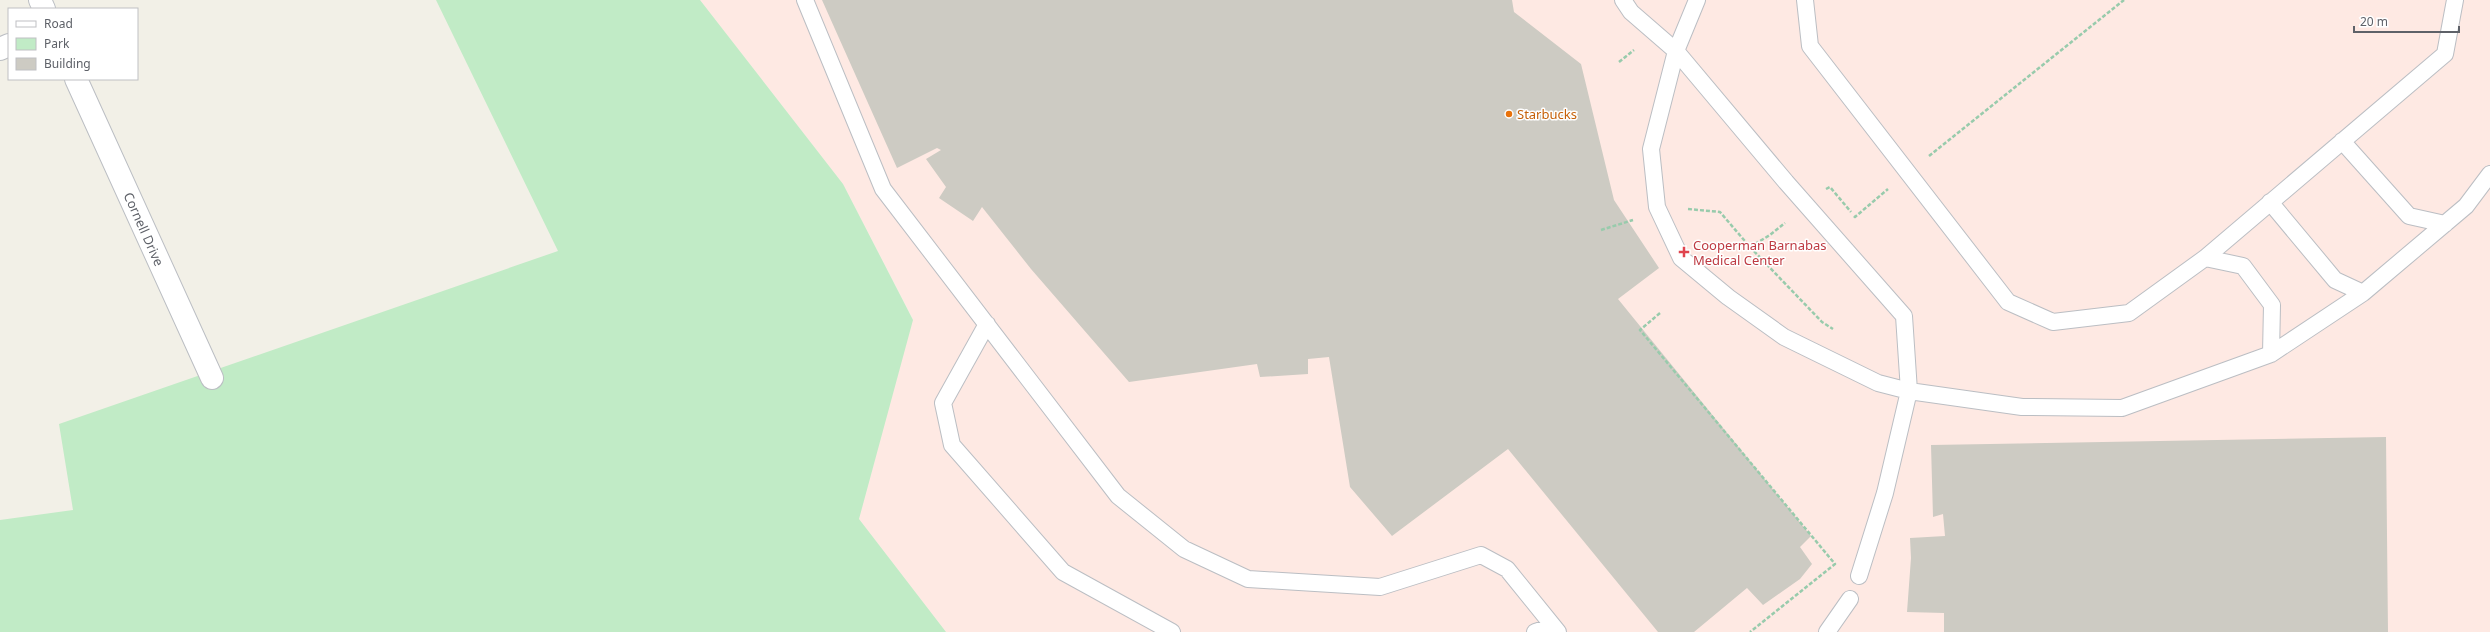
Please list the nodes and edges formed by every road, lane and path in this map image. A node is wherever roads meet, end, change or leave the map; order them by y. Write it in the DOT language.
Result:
graph roads {
  1 [pos="805,0"];
  2 [pos="1623,0"];
  3 [pos="1696,0"];
  4 [pos="1805,0"];
  5 [pos="2124,0"];
  6 [pos="2455,0"];
  7 [pos="1676,51"];
  8 [pos="76,80"];
  9 [pos="2342,141"];
  10 [pos="1908,173"];
  11 [pos="2490,174"];
  12 [pos="2270,202"];
  13 [pos="1806,206"];
  14 [pos="1660,212"];
  15 [pos="2445,224"];
  16 [pos="1601,230"];
  17 [pos="1750,247"];
  18 [pos="2204,258"];
  19 [pos="2362,293"];
  20 [pos="1660,313"];
  21 [pos="987,324"];
  22 [pos="1835,330"];
  23 [pos="2271,354"];
  24 [pos="212,378"];
  25 [pos="1908,391"];
  26 [pos="1859,576"];
  27 [pos="1850,599"];
  28 [pos="1555,629"];
  29 [pos="1172,632"];
  30 [pos="1535,632"];
  31 [pos="1750,632"];
  32 [pos="1827,632"];
  1 -- 21 [label="lane"];
  2 -- 7 [label="lane"];
  3 -- 7 [label="lane"];
  4 -- 10 [label="lane"];
  5 -- 10 [label="path"];
  6 -- 9 [label="lane"];
  7 -- 13 [label="lane"];
  7 -- 14 [label="lane"];
  8 -- 24 [label="street, Cornell Drive"];
  9 -- 12 [label="lane"];
  9 -- 15 [label="lane"];
  10 -- 13 [label="path"];
  10 -- 18 [label="lane"];
  11 -- 15 [label="lane"];
  12 -- 18 [label="lane"];
  12 -- 19 [label="lane"];
  13 -- 17 [label="path"];
  13 -- 25 [label="lane"];
  14 -- 16 [label="path"];
  14 -- 17 [label="path"];
  14 -- 25 [label="lane"];
  15 -- 19 [label="lane"];
  17 -- 22 [label="path"];
  18 -- 23 [label="lane"];
  19 -- 23 [label="lane"];
  20 -- 31 [label="path"];
  21 -- 28 [label="lane"];
  21 -- 29 [label="lane"];
  23 -- 25 [label="lane"];
  25 -- 26 [label="lane"];
  27 -- 32 [label="lane"];
  28 -- 30 [label="lane"];
}
